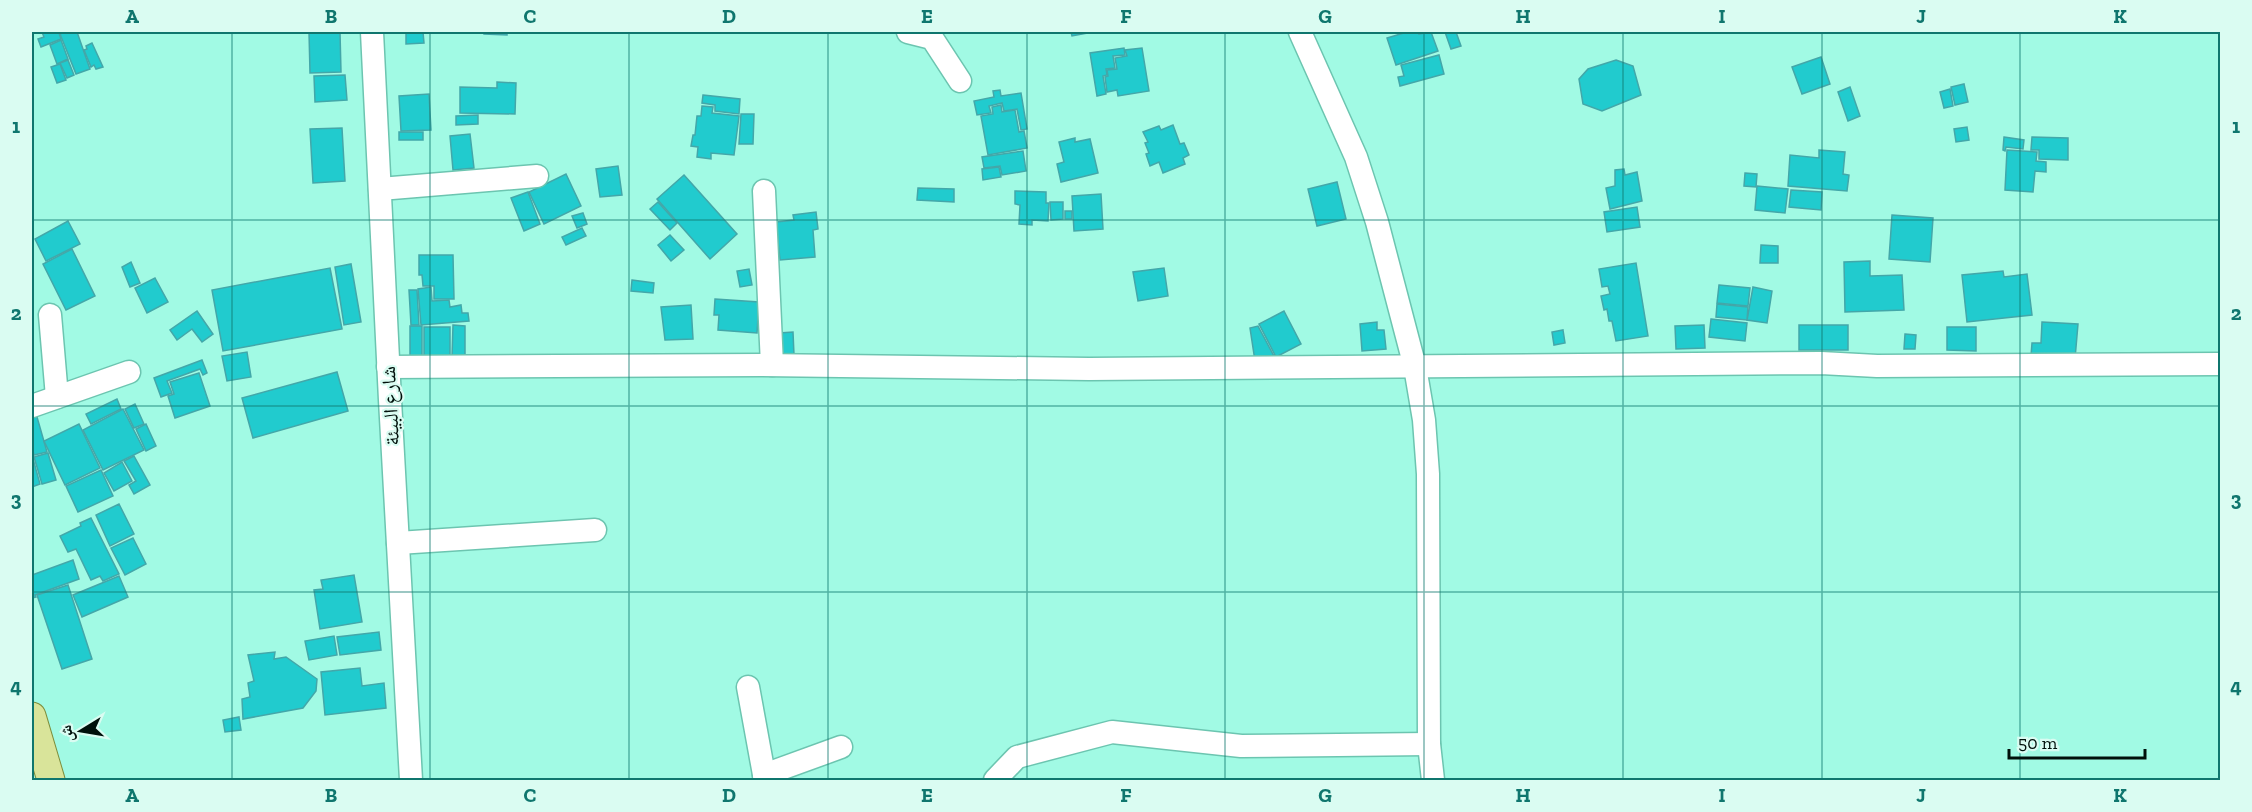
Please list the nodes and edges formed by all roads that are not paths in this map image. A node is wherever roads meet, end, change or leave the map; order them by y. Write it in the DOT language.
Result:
graph roads {
  1 [pos="372,32"];
  2 [pos="908,32"];
  3 [pos="1300,32"];
  4 [pos="960,81"];
  5 [pos="537,176"];
  6 [pos="380,189"];
  7 [pos="764,191"];
  8 [pos="50,315"];
  9 [pos="2220,364"];
  10 [pos="772,365"];
  11 [pos="388,367"];
  12 [pos="1415,368"];
  13 [pos="129,372"];
  14 [pos="57,397"];
  15 [pos="32,406"];
  16 [pos="595,530"];
  17 [pos="398,543"];
  18 [pos="748,687"];
  19 [pos="32,716"];
  20 [pos="1429,744"];
  21 [pos="841,747"];
  22 [pos="765,778"];
  23 [pos="51,780"];
  24 [pos="411,780"];
  25 [pos="995,780"];
  26 [pos="1433,780"];
  1 -- 6 [label="street, شارع البيئة"];
  2 -- 4 [label="street"];
  3 -- 12 [label="street"];
  5 -- 6 [label="street"];
  6 -- 11 [label="street, شارع البيئة"];
  7 -- 10 [label="street"];
  8 -- 14 [label="street"];
  9 -- 12 [label="street"];
  10 -- 11 [label="street"];
  10 -- 12 [label="street"];
  11 -- 17 [label="street, شارع البيئة"];
  12 -- 20 [label="street"];
  13 -- 14 [label="street"];
  14 -- 15 [label="street"];
  16 -- 17 [label="street"];
  17 -- 24 [label="street, شارع البيئة"];
  18 -- 22 [label="street"];
  19 -- 23 [label="main road"];
  20 -- 25 [label="street"];
  20 -- 26 [label="street"];
  21 -- 22 [label="street"];
}
